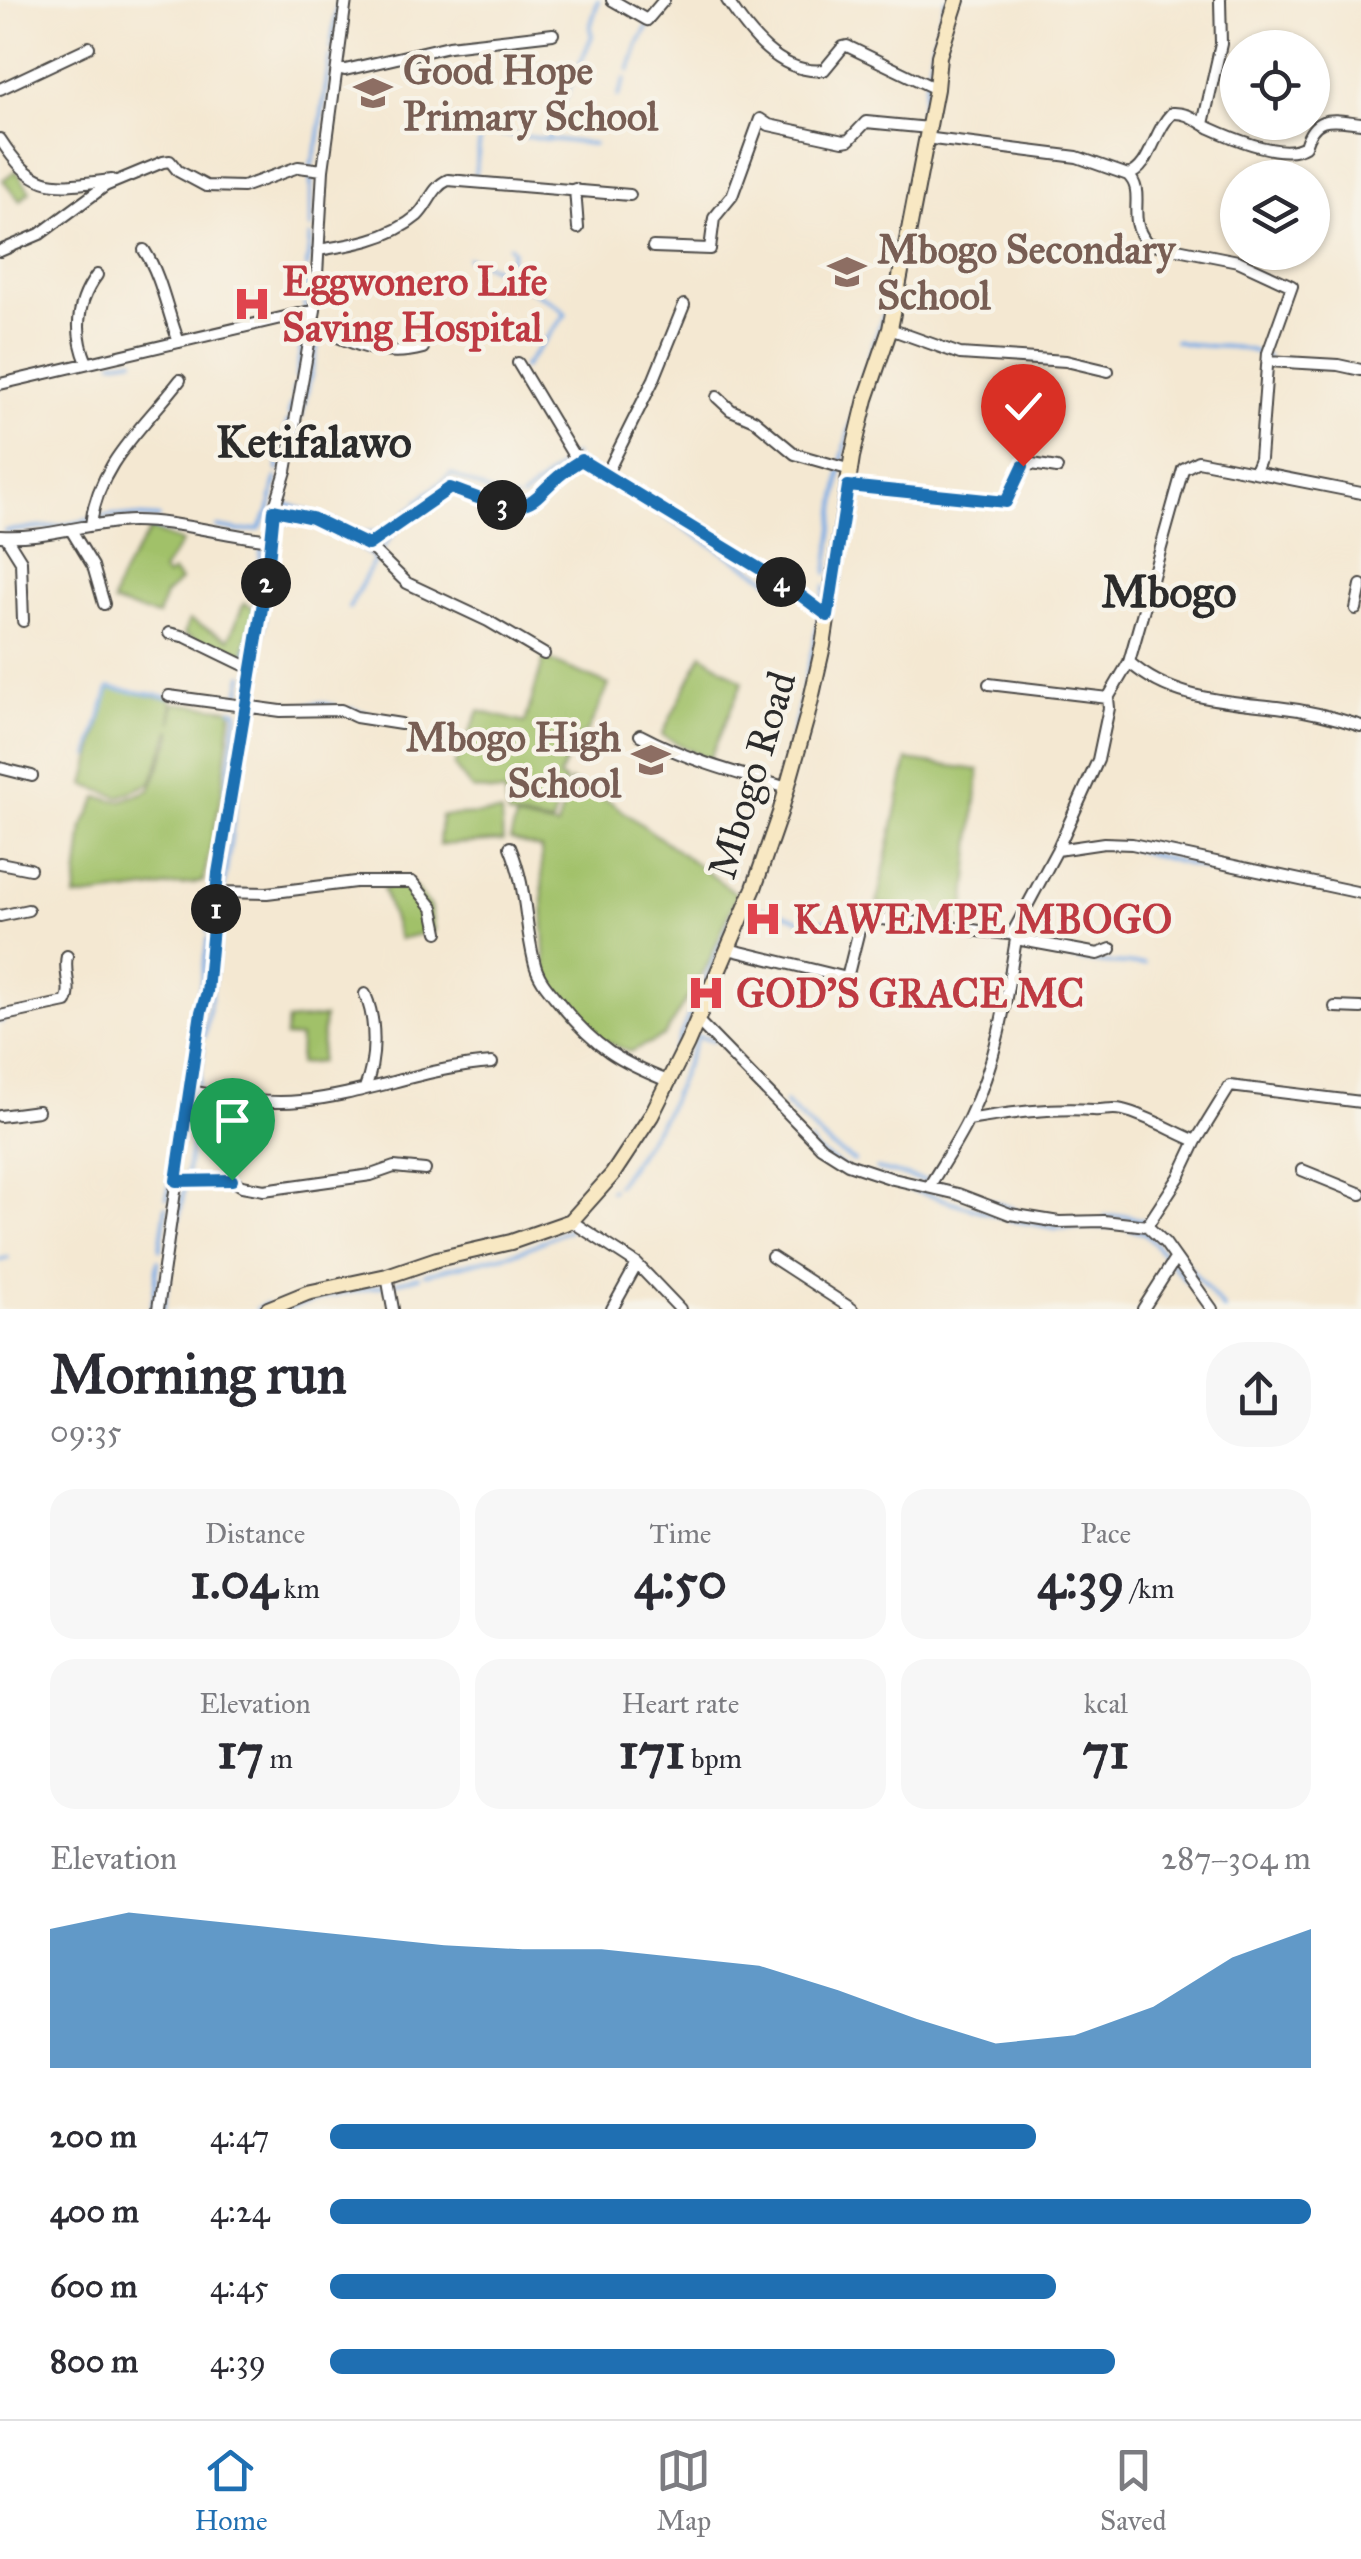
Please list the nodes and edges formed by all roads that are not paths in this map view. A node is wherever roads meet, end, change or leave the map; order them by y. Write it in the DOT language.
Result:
graph roads {
  1 [pos="346,0"];
  2 [pos="612,0"];
  3 [pos="664,0"];
  4 [pos="726,0"];
  5 [pos="956,0"];
  6 [pos="1220,0"];
  7 [pos="553,34"];
  8 [pos="89,47"];
  9 [pos="336,68"];
  10 [pos="936,89"];
  11 [pos="0,90"];
  12 [pos="1202,124"];
  13 [pos="1361,124"];
  14 [pos="927,133"];
  15 [pos="0,140"];
  16 [pos="323,170"];
  17 [pos="1128,175"];
  18 [pos="118,180"];
  19 [pos="575,189"];
  20 [pos="630,195"];
  21 [pos="578,228"];
  22 [pos="653,247"];
  23 [pos="144,250"];
  24 [pos="318,250"];
  25 [pos="0,252"];
  26 [pos="96,275"];
  27 [pos="684,306"];
  28 [pos="314,310"];
  29 [pos="310,326"];
  30 [pos="890,329"];
  31 [pos="179,342"];
  32 [pos="424,348"];
  33 [pos="1268,360"];
  34 [pos="518,363"];
  35 [pos="87,364"];
  36 [pos="1361,370"];
  37 [pos="1108,371"];
  38 [pos="180,380"];
  39 [pos="0,384"];
  40 [pos="718,397"];
  41 [pos="581,460"];
  42 [pos="1057,468"];
  43 [pos="1255,470"];
  44 [pos="607,474"];
  45 [pos="849,478"];
  46 [pos="1361,493"];
  47 [pos="274,510"];
  48 [pos="91,525"];
  49 [pos="71,530"];
  50 [pos="3,536"];
  51 [pos="273,540"];
  52 [pos="368,545"];
  53 [pos="1361,585"];
  54 [pos="104,604"];
  55 [pos="1356,609"];
  56 [pos="828,616"];
  57 [pos="23,621"];
  58 [pos="169,633"];
  59 [pos="544,654"];
  60 [pos="1129,662"];
  61 [pos="252,669"];
  62 [pos="989,684"];
  63 [pos="169,696"];
  64 [pos="1108,698"];
  65 [pos="244,707"];
  66 [pos="401,724"];
  67 [pos="1361,726"];
  68 [pos="640,735"];
  69 [pos="0,768"];
  70 [pos="32,776"];
  71 [pos="788,788"];
  72 [pos="510,847"];
  73 [pos="1057,850"];
  74 [pos="0,863"];
  75 [pos="30,869"];
  76 [pos="217,892"];
  77 [pos="1361,893"];
  78 [pos="28,910"];
  79 [pos="0,916"];
  80 [pos="438,932"];
  81 [pos="1014,936"];
  82 [pos="728,948"];
  83 [pos="1110,949"];
  84 [pos="68,956"];
  85 [pos="365,994"];
  86 [pos="1335,1006"];
  87 [pos="1361,1008"];
  88 [pos="0,1016"];
  89 [pos="697,1020"];
  90 [pos="492,1062"];
  91 [pos="668,1081"];
  92 [pos="365,1088"];
  93 [pos="190,1091"];
  94 [pos="1361,1102"];
  95 [pos="38,1111"];
  96 [pos="0,1116"];
  97 [pos="968,1120"];
  98 [pos="1196,1141"];
  99 [pos="425,1170"];
  100 [pos="1302,1170"];
  101 [pos="176,1181"];
  102 [pos="930,1185"];
  103 [pos="1361,1194"];
  104 [pos="571,1221"];
  105 [pos="1146,1226"];
  106 [pos="772,1257"];
  107 [pos="1175,1259"];
  108 [pos="637,1264"];
  109 [pos="387,1276"];
  110 [pos="158,1309"];
  111 [pos="268,1309"];
  112 [pos="393,1309"];
  113 [pos="612,1309"];
  114 [pos="680,1309"];
  115 [pos="852,1309"];
  116 [pos="1143,1309"];
  117 [pos="1212,1309"];
  1 -- 9 [label="street"];
  2 -- 3 [label="street"];
  4 -- 10 [label="street"];
  5 -- 10 [label="street, Mbogo Road"];
  6 -- 12 [label="street"];
  7 -- 9 [label="street"];
  8 -- 11 [label="street"];
  9 -- 16 [label="street"];
  10 -- 14 [label="street, Mbogo Road"];
  12 -- 13 [label="street"];
  12 -- 17 [label="street"];
  14 -- 17 [label="street"];
  14 -- 22 [label="street"];
  14 -- 30 [label="street, Mbogo Road"];
  15 -- 18 [label="street"];
  16 -- 18 [label="street"];
  16 -- 24 [label="street"];
  17 -- 33 [label="street"];
  18 -- 25 [label="street"];
  19 -- 20 [label="street"];
  19 -- 21 [label="street"];
  19 -- 24 [label="street"];
  23 -- 31 [label="street"];
  24 -- 28 [label="street"];
  26 -- 35 [label="street"];
  27 -- 44 [label="street"];
  28 -- 29 [label="street"];
  28 -- 31 [label="street"];
  29 -- 32 [label="street"];
  29 -- 47 [label="street"];
  30 -- 37 [label="street"];
  30 -- 45 [label="street, Mbogo Road"];
  31 -- 35 [label="street"];
  33 -- 36 [label="street"];
  33 -- 43 [label="street"];
  34 -- 41 [label="street"];
  35 -- 39 [label="street"];
  38 -- 48 [label="street"];
  40 -- 45 [label="street"];
  41 -- 44 [label="street"];
  41 -- 52 [label="street"];
  42 -- 45 [label="street"];
  43 -- 46 [label="street"];
  43 -- 60 [label="street"];
  44 -- 56 [label="street"];
  45 -- 56 [label="street, Mbogo Road"];
  47 -- 51 [label="street"];
  47 -- 52 [label="street"];
  48 -- 49 [label="street"];
  48 -- 51 [label="street"];
  49 -- 50 [label="street"];
  49 -- 54 [label="street"];
  50 -- 57 [label="street"];
  51 -- 61 [label="street"];
  52 -- 59 [label="street"];
  53 -- 55 [label="street"];
  56 -- 71 [label="street, Mbogo Road"];
  58 -- 61 [label="street"];
  60 -- 64 [label="street"];
  60 -- 67 [label="street"];
  61 -- 65 [label="street"];
  62 -- 64 [label="street"];
  63 -- 65 [label="street"];
  64 -- 73 [label="street"];
  65 -- 66 [label="street"];
  65 -- 76 [label="street"];
  68 -- 71 [label="street"];
  69 -- 70 [label="street"];
  71 -- 82 [label="street, Mbogo Road"];
  72 -- 91 [label="street"];
  73 -- 77 [label="street"];
  73 -- 81 [label="street"];
  74 -- 75 [label="street"];
  76 -- 80 [label="street"];
  76 -- 93 [label="street"];
  78 -- 79 [label="street"];
  81 -- 82 [label="street"];
  81 -- 83 [label="street"];
  81 -- 97 [label="street"];
  82 -- 89 [label="street, Mbogo Road"];
  84 -- 88 [label="street"];
  85 -- 92 [label="street"];
  86 -- 87 [label="street"];
  89 -- 91 [label="street, Mbogo Road"];
  89 -- 102 [label="street"];
  90 -- 92 [label="street"];
  91 -- 104 [label="street, Mbogo Road"];
  92 -- 93 [label="street"];
  93 -- 101 [label="street"];
  94 -- 98 [label="street"];
  95 -- 96 [label="street"];
  97 -- 98 [label="street"];
  97 -- 102 [label="street"];
  98 -- 105 [label="street"];
  99 -- 101 [label="street"];
  100 -- 103 [label="street"];
  101 -- 110 [label="street"];
  102 -- 105 [label="street"];
  104 -- 108 [label="street"];
  104 -- 109 [label="street, Mbogo Road"];
  105 -- 107 [label="street"];
  106 -- 115 [label="street"];
  107 -- 116 [label="street"];
  107 -- 117 [label="street"];
  108 -- 113 [label="street"];
  108 -- 114 [label="street"];
  109 -- 111 [label="street, Mbogo Road"];
  109 -- 112 [label="street"];
}
